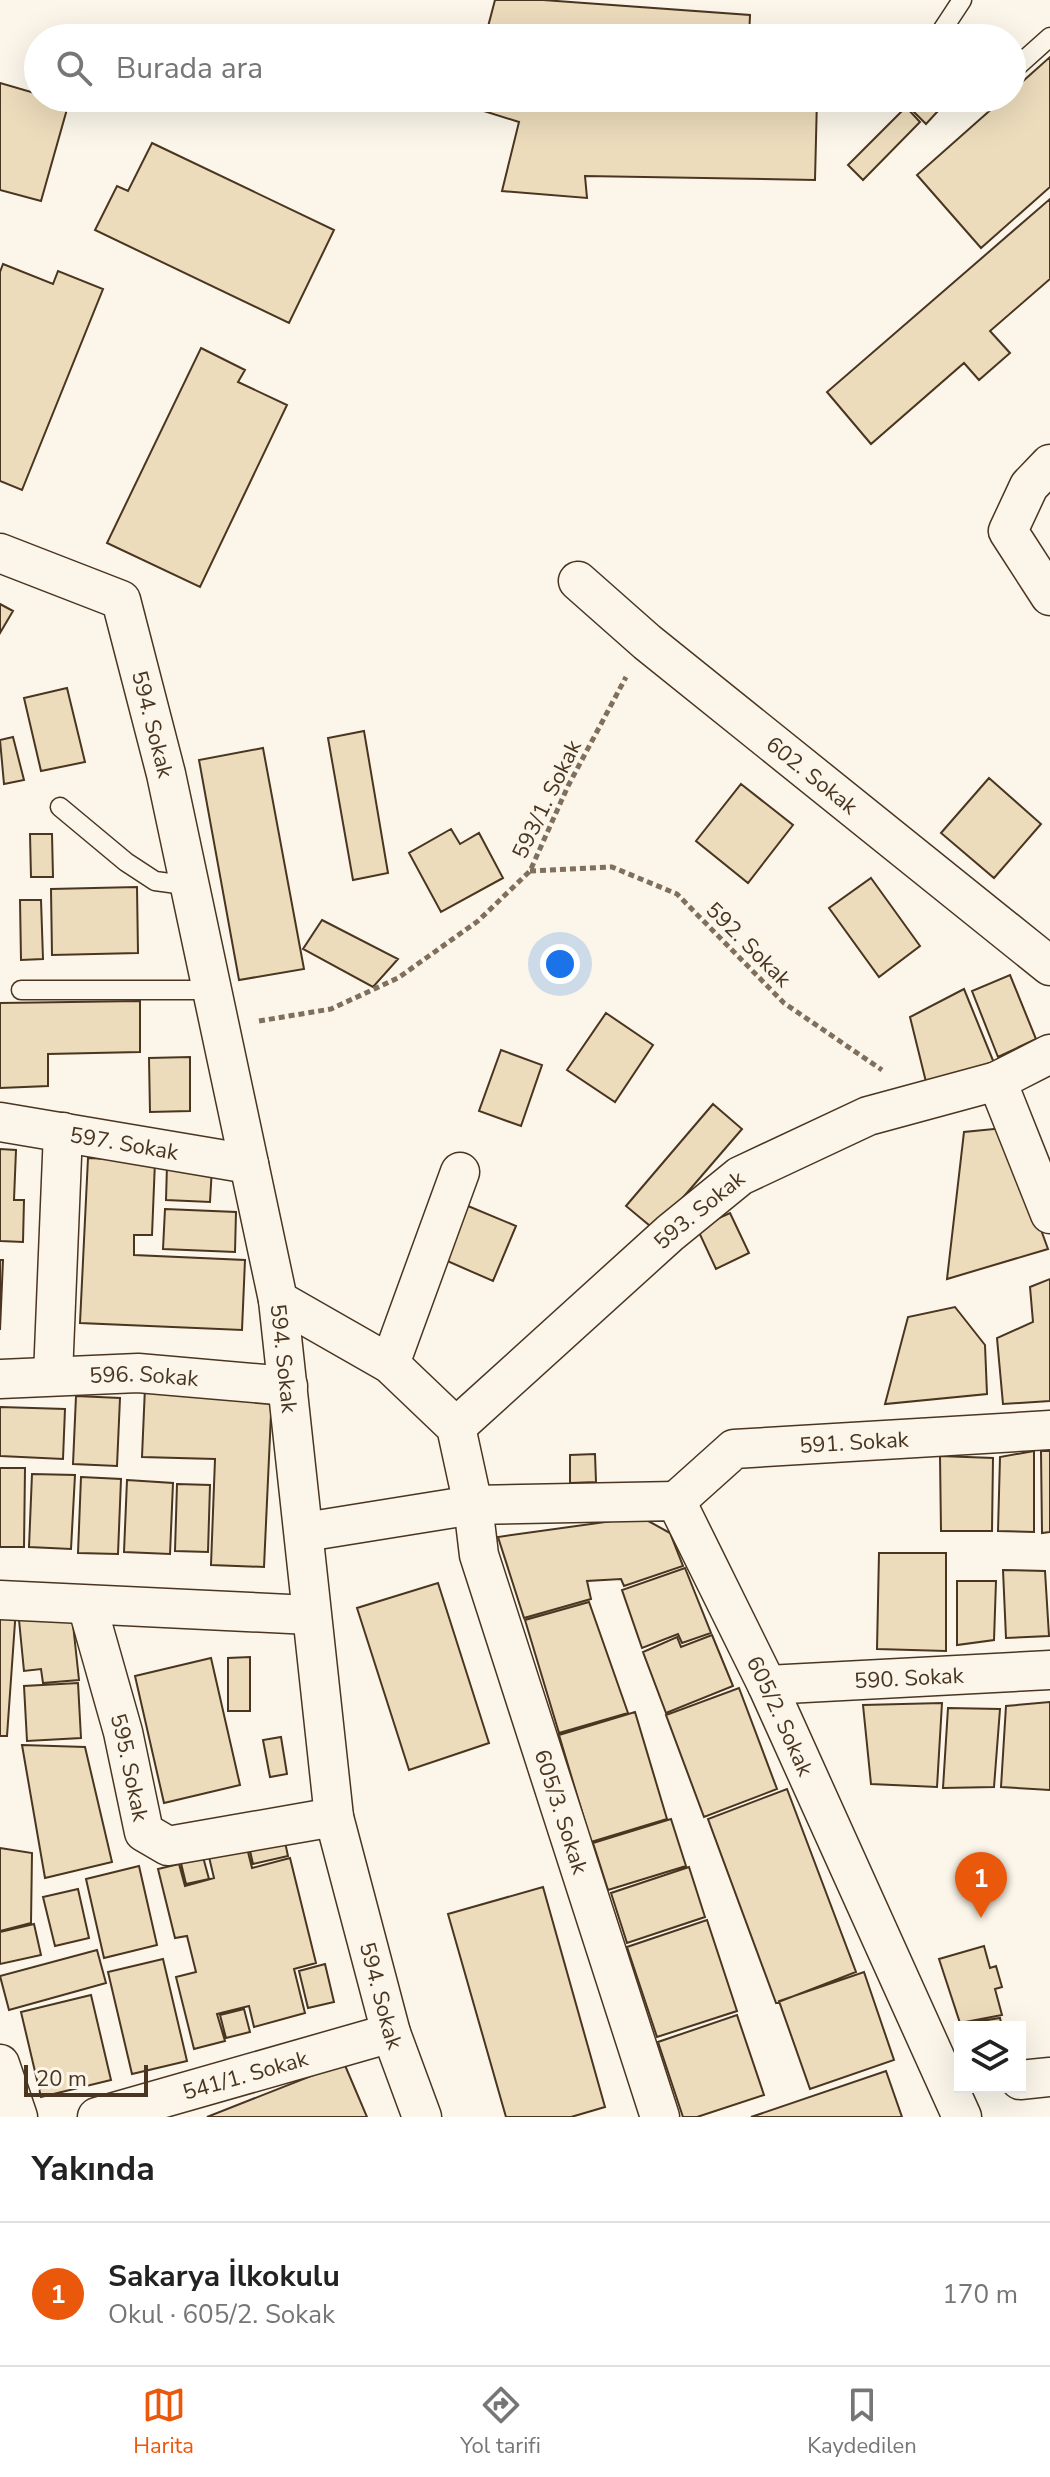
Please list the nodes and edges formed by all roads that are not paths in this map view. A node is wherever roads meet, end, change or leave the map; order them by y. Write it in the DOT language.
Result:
graph roads {
  1 [pos="962,0"];
  2 [pos="946,24"];
  3 [pos="1050,37"];
  4 [pos="1026,58"];
  5 [pos="1050,464"];
  6 [pos="0,553"];
  7 [pos="578,581"];
  8 [pos="1050,596"];
  9 [pos="60,807"];
  10 [pos="192,886"];
  11 [pos="1050,966"];
  12 [pos="21,990"];
  13 [pos="214,990"];
  14 [pos="1050,1054"];
  15 [pos="997,1081"];
  16 [pos="0,1122"];
  17 [pos="63,1132"];
  18 [pos="249,1164"];
  19 [pos="460,1172"];
  20 [pos="1050,1214"];
  21 [pos="278,1300"];
  22 [pos="390,1364"];
  23 [pos="53,1376"];
  24 [pos="0,1379"];
  25 [pos="288,1386"];
  26 [pos="456,1427"];
  27 [pos="1050,1430"];
  28 [pos="676,1501"];
  29 [pos="473,1505"];
  30 [pos="305,1532"];
  31 [pos="0,1600"];
  32 [pos="87,1605"];
  33 [pos="310,1615"];
  34 [pos="1050,1670"];
  35 [pos="767,1685"];
  36 [pos="334,1817"];
  37 [pos="391,2033"];
  38 [pos="0,2064"];
  39 [pos="1050,2077"];
  40 [pos="1026,2079"];
  41 [pos="958,2096"];
  42 [pos="18,2117"];
  43 [pos="97,2117"];
  44 [pos="422,2117"];
  45 [pos="660,2117"];
  1 -- 2 [label="lane"];
  3 -- 4 [label="lane"];
  5 -- 8 [label="street"];
  6 -- 10 [label="street, 594. Sokak"];
  7 -- 11 [label="street, 602. Sokak"];
  9 -- 10 [label="lane"];
  10 -- 13 [label="street, 594. Sokak"];
  12 -- 13 [label="lane"];
  13 -- 18 [label="street, 594. Sokak"];
  14 -- 15 [label="street, 593. Sokak"];
  15 -- 20 [label="street"];
  15 -- 26 [label="street, 593. Sokak"];
  16 -- 17 [label="street, 597. Sokak"];
  17 -- 18 [label="street, 597. Sokak"];
  17 -- 23 [label="street"];
  18 -- 21 [label="street, 594. Sokak"];
  19 -- 22 [label="street"];
  21 -- 22 [label="street"];
  21 -- 25 [label="street, 594. Sokak"];
  22 -- 26 [label="street"];
  23 -- 24 [label="street, 596. Sokak"];
  23 -- 25 [label="street, 596. Sokak"];
  25 -- 30 [label="street, 594. Sokak"];
  26 -- 29 [label="street, 605/3. Sokak"];
  27 -- 28 [label="street, 591. Sokak"];
  28 -- 29 [label="street"];
  28 -- 35 [label="street, 605/2. Sokak"];
  29 -- 30 [label="street"];
  29 -- 45 [label="street, 605/3. Sokak"];
  30 -- 33 [label="street, 594. Sokak"];
  31 -- 32 [label="street"];
  32 -- 33 [label="street"];
  32 -- 36 [label="street, 595. Sokak"];
  33 -- 36 [label="street, 594. Sokak"];
  34 -- 35 [label="street, 590. Sokak"];
  35 -- 41 [label="street, 605/2. Sokak"];
  36 -- 37 [label="street, 594. Sokak"];
  37 -- 43 [label="street, 541/1. Sokak"];
  37 -- 44 [label="street, 594. Sokak"];
  38 -- 42 [label="street"];
  39 -- 40 [label="street"];
}
